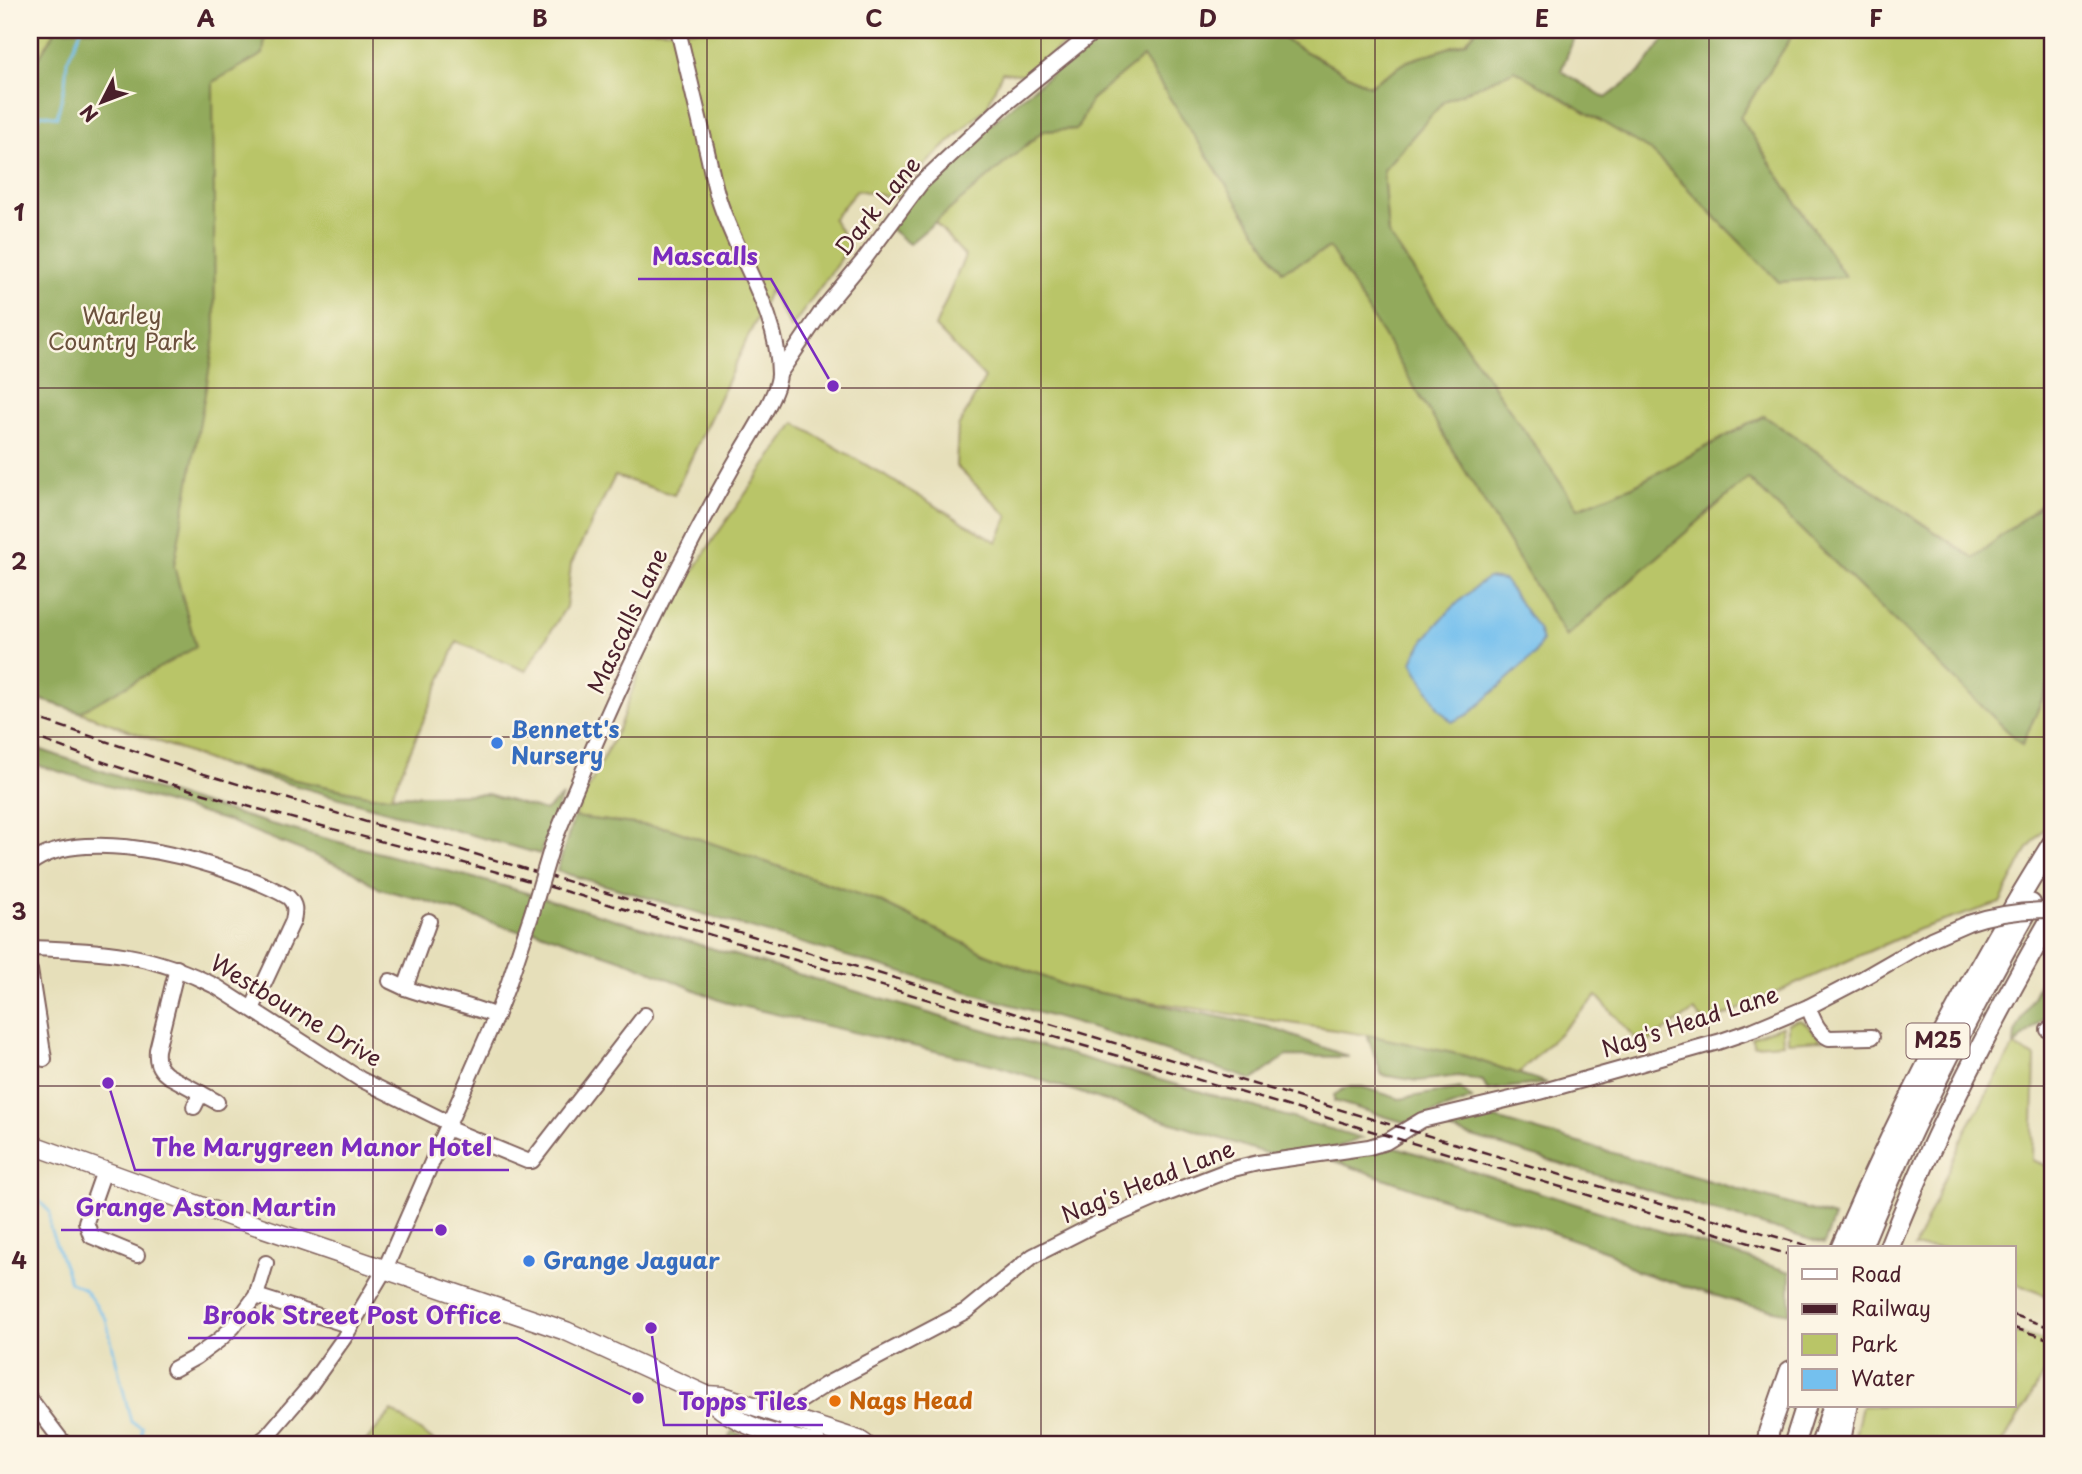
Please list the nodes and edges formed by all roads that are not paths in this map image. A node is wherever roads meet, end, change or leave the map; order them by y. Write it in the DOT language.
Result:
graph roads {
  1 [pos="678,30"];
  2 [pos="1097,30"];
  3 [pos="776,343"];
  4 [pos="799,343"];
  5 [pos="779,374"];
  6 [pos="2052,844"];
  7 [pos="30,864"];
  8 [pos="2052,868"];
  9 [pos="2052,909"];
  10 [pos="2052,916"];
  11 [pos="429,921"];
  12 [pos="30,948"];
  13 [pos="177,968"];
  14 [pos="30,970"];
  15 [pos="390,981"];
  16 [pos="405,988"];
  17 [pos="1808,1007"];
  18 [pos="252,1009"];
  19 [pos="645,1015"];
  20 [pos="496,1016"];
  21 [pos="1872,1037"];
  22 [pos="44,1059"];
  23 [pos="201,1093"];
  24 [pos="217,1102"];
  25 [pos="194,1107"];
  26 [pos="448,1126"];
  27 [pos="30,1144"];
  28 [pos="1902,1149"];
  29 [pos="104,1171"];
  30 [pos="1842,1246"];
  31 [pos="1850,1246"];
  32 [pos="1862,1246"];
  33 [pos="1890,1246"];
  34 [pos="137,1255"];
  35 [pos="266,1263"];
  36 [pos="385,1269"];
  37 [pos="256,1296"];
  38 [pos="351,1326"];
  39 [pos="174,1369"];
  40 [pos="1788,1377"];
  41 [pos="706,1395"];
  42 [pos="1788,1397"];
  43 [pos="30,1399"];
  44 [pos="1805,1408"];
  45 [pos="1832,1408"];
  46 [pos="1847,1408"];
  47 [pos="790,1418"];
  48 [pos="781,1441"];
  49 [pos="266,1442"];
  50 [pos="64,1444"];
  51 [pos="817,1444"];
  52 [pos="865,1444"];
  53 [pos="1767,1444"];
  54 [pos="1794,1444"];
  55 [pos="1821,1444"];
  56 [pos="1840,1444"];
  1 -- 3 [label="street, Mascalls Lane"];
  2 -- 4 [label="street, Dark Lane"];
  3 -- 4 [label="street"];
  3 -- 5 [label="street, Mascalls Lane"];
  4 -- 5 [label="street, Dark Lane"];
  5 -- 20 [label="street, Mascalls Lane, bridge"];
  6 -- 30 [label="highway, M25"];
  7 -- 18 [label="street"];
  8 -- 28 [label="highway, M25"];
  9 -- 17 [label="street, Nag's Head Lane, bridge"];
  10 -- 33 [label="highway, M25"];
  11 -- 16 [label="street"];
  12 -- 13 [label="street, Westbourne Drive"];
  13 -- 18 [label="street, Westbourne Drive"];
  13 -- 23 [label="street"];
  14 -- 22 [label="street"];
  15 -- 16 [label="street"];
  16 -- 20 [label="street"];
  17 -- 21 [label="street, Nag's Head Lane"];
  17 -- 47 [label="street, Nag's Head Lane"];
  18 -- 26 [label="street, Westbourne Drive"];
  19 -- 26 [label="street, Westbourne Drive"];
  20 -- 26 [label="street, Mascalls Lane"];
  23 -- 24 [label="street"];
  23 -- 25 [label="street"];
  26 -- 36 [label="street, Mascalls Lane"];
  27 -- 29 [label="main road"];
  28 -- 31 [label="highway, M25"];
  28 -- 32 [label="highway, M25"];
  29 -- 34 [label="street"];
  29 -- 36 [label="main road"];
  35 -- 37 [label="street"];
  36 -- 38 [label="street, Mascalls Lane"];
  36 -- 41 [label="main road"];
  37 -- 38 [label="street"];
  37 -- 39 [label="street"];
  38 -- 49 [label="street, Mascalls Lane"];
  40 -- 53 [label="highway"];
  41 -- 47 [label="main road"];
  41 -- 48 [label="main road"];
  42 -- 53 [label="highway"];
  43 -- 50 [label="street"];
  44 -- 54 [label="highway"];
  45 -- 55 [label="highway"];
  46 -- 56 [label="highway"];
  47 -- 48 [label="street"];
  47 -- 52 [label="main road"];
  48 -- 51 [label="main road"];
}
